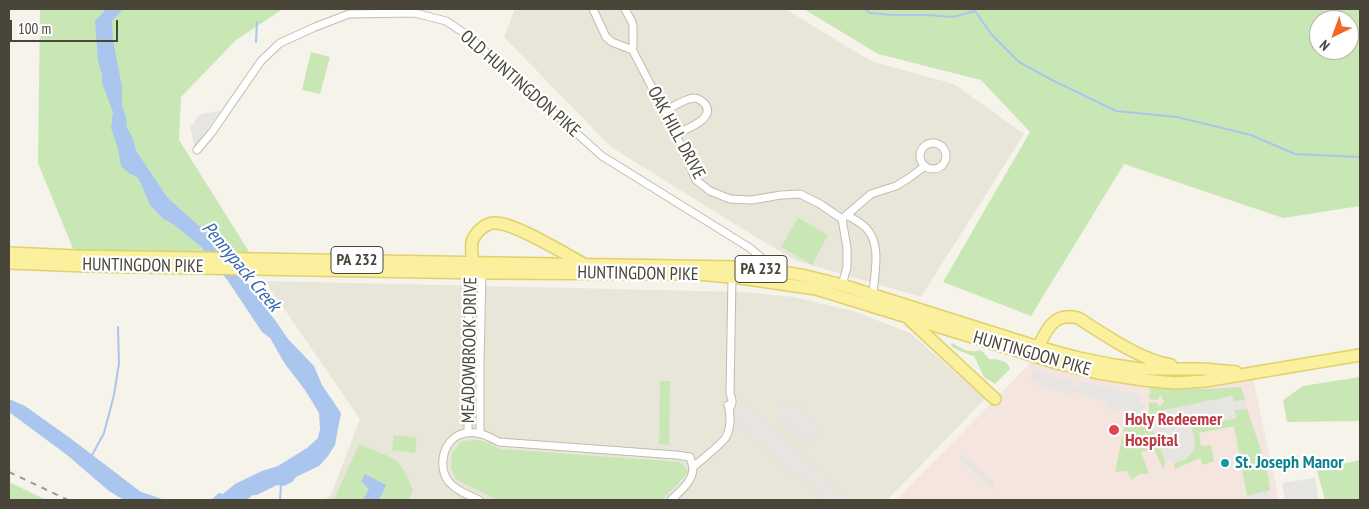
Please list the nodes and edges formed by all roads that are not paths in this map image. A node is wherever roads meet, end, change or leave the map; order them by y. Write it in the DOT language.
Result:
graph roads {
  1 [pos="593,9"];
  2 [pos="625,9"];
  3 [pos="632,49"];
  4 [pos="665,111"];
  5 [pos="676,134"];
  6 [pos="197,150"];
  7 [pos="925,166"];
  8 [pos="845,217"];
  9 [pos="9,253"];
  10 [pos="24,259"];
  11 [pos="64,260"];
  12 [pos="9,263"];
  13 [pos="584,264"];
  14 [pos="471,267"];
  15 [pos="775,271"];
  16 [pos="482,273"];
  17 [pos="732,277"];
  18 [pos="842,285"];
  19 [pos="873,295"];
  20 [pos="906,316"];
  21 [pos="1038,347"];
  22 [pos="1360,355"];
  23 [pos="1203,369"];
  24 [pos="1252,374"];
  25 [pos="995,399"];
  26 [pos="468,433"];
  27 [pos="480,433"];
  28 [pos="693,467"];
  29 [pos="479,500"];
  30 [pos="671,500"];
  1 -- 3 [label="street"];
  2 -- 3 [label="street, OAK HILL DRIVE"];
  3 -- 4 [label="street, OAK HILL DRIVE"];
  4 -- 5 [label="street, OAK HILL DRIVE"];
  4 -- 5 [label="street"];
  5 -- 8 [label="street, OAK HILL DRIVE"];
  6 -- 15 [label="street, OLD HUNTINGDON PIKE"];
  7 -- 8 [label="street"];
  8 -- 18 [label="street"];
  8 -- 19 [label="street, OAK HILL DRIVE"];
  9 -- 10 [label="main road, HUNTINGDON PIKE / PA 232"];
  10 -- 11 [label="main road, HUNTINGDON PIKE / PA 232"];
  10 -- 12 [label="main road, HUNTINGDON PIKE / PA 232"];
  11 -- 14 [label="main road, HUNTINGDON PIKE / PA 232"];
  11 -- 14 [label="main road, HUNTINGDON PIKE / PA 232"];
  13 -- 14 [label="main road, HUNTINGDON PIKE / PA 232"];
  13 -- 14 [label="main road"];
  13 -- 15 [label="main road, HUNTINGDON PIKE / PA 232"];
  14 -- 16 [label="main road, HUNTINGDON PIKE / PA 232"];
  14 -- 26 [label="street, MEADOWBROOK DRIVE"];
  15 -- 18 [label="main road, HUNTINGDON PIKE / PA 232"];
  16 -- 17 [label="main road, HUNTINGDON PIKE / PA 232"];
  16 -- 27 [label="street, MEADOWBROOK DRIVE"];
  17 -- 20 [label="main road, HUNTINGDON PIKE / PA 232"];
  17 -- 28 [label="street"];
  18 -- 19 [label="main road, HUNTINGDON PIKE / PA 232"];
  19 -- 21 [label="main road, HUNTINGDON PIKE / PA 232"];
  20 -- 24 [label="main road, HUNTINGDON PIKE / PA 232"];
  20 -- 25 [label="main road"];
  21 -- 23 [label="main road, HUNTINGDON PIKE / PA 232"];
  21 -- 23 [label="main road"];
  22 -- 24 [label="main road, HUNTINGDON PIKE / PA 232"];
  23 -- 24 [label="main road, HUNTINGDON PIKE / PA 232"];
  26 -- 27 [label="street, MEADOWBROOK DRIVE"];
  26 -- 29 [label="street, MEADOWBROOK DRIVE"];
  27 -- 28 [label="street, MEADOWBROOK DRIVE"];
  28 -- 30 [label="street"];
}
